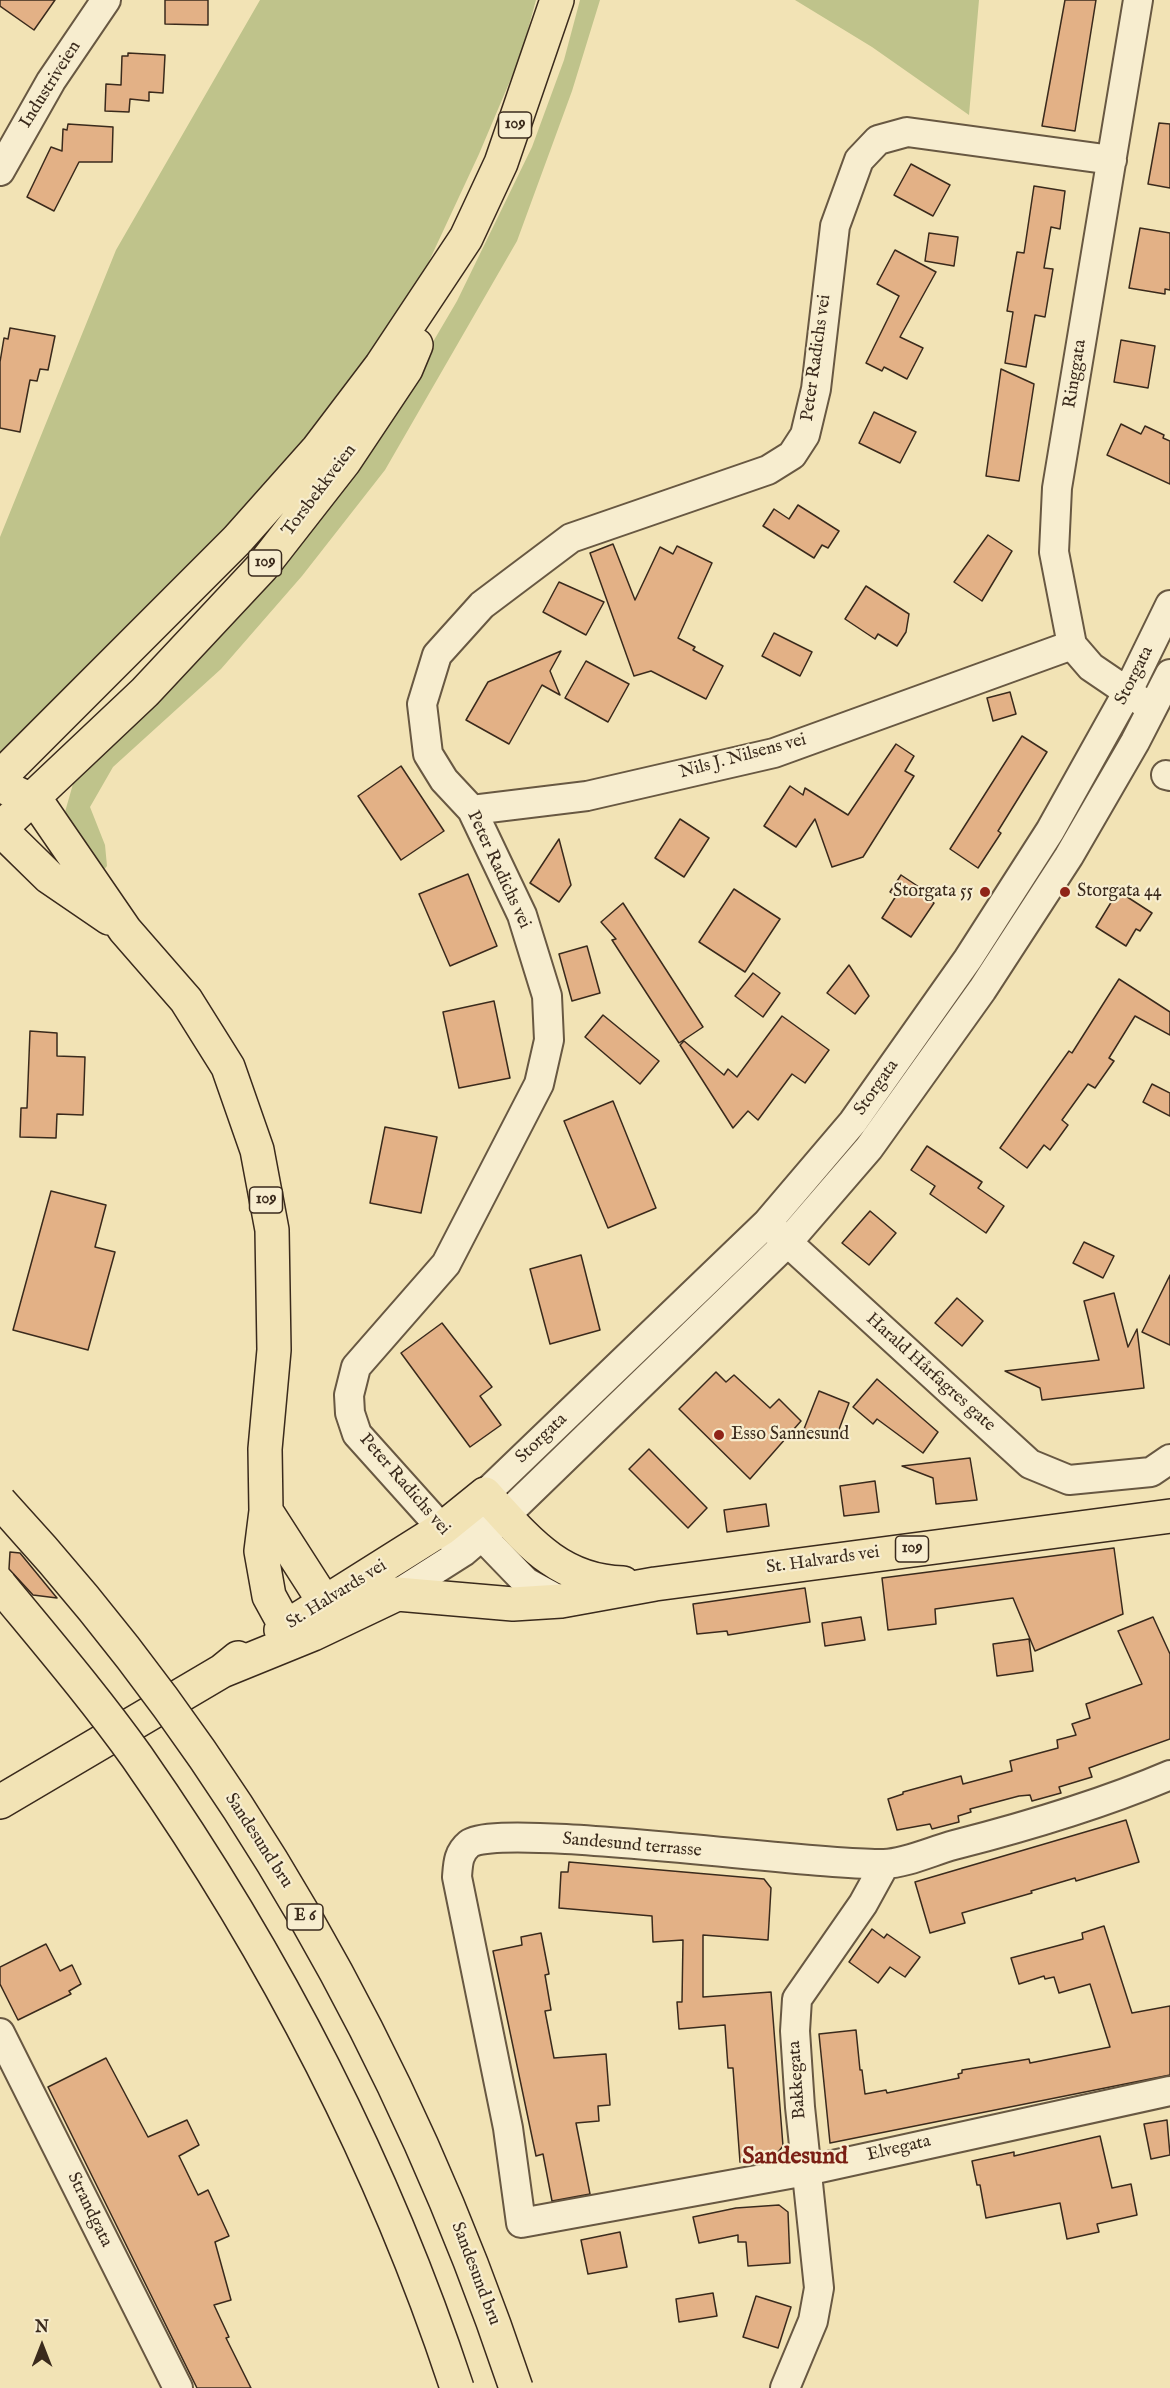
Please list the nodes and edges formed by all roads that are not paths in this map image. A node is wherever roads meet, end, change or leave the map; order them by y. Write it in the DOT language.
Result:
graph roads {
  1 [pos="106,0"];
  2 [pos="557,0"];
  3 [pos="1138,0"];
  4 [pos="1112,160"];
  5 [pos="0,171"];
  6 [pos="461,245"];
  7 [pos="1170,605"];
  8 [pos="1072,645"];
  9 [pos="1170,674"];
  10 [pos="1127,693"];
  11 [pos="1153,708"];
  12 [pos="0,777"];
  13 [pos="0,786"];
  14 [pos="31,800"];
  15 [pos="472,810"];
  16 [pos="0,829"];
  17 [pos="125,930"];
  18 [pos="777,1233"];
  19 [pos="1170,1459"];
  20 [pos="0,1502"];
  21 [pos="266,1511"];
  22 [pos="1170,1516"];
  23 [pos="473,1524"];
  24 [pos="655,1584"];
  25 [pos="0,1586"];
  26 [pos="397,1594"];
  27 [pos="561,1601"];
  28 [pos="325,1603"];
  29 [pos="300,1631"];
  30 [pos="1170,1775"];
  31 [pos="0,1802"];
  32 [pos="885,1864"];
  33 [pos="0,2033"];
  34 [pos="1170,2091"];
  35 [pos="806,2171"];
  36 [pos="521,2223"];
  37 [pos="178,2388"];
  38 [pos="457,2388"];
  39 [pos="516,2388"];
  40 [pos="785,2388"];
  1 -- 5 [label="street, Industriveien"];
  2 -- 6 [label="main road, Torsbekkveien / 109"];
  3 -- 4 [label="street, Ringgata"];
  4 -- 8 [label="street, Ringgata"];
  4 -- 15 [label="street, Peter Radichs vei"];
  6 -- 12 [label="main road, Torsbekkveien / 109"];
  6 -- 14 [label="main road, Torsbekkveien / 109"];
  7 -- 10 [label="street, Storgata"];
  8 -- 10 [label="street"];
  8 -- 15 [label="street, Nils J. Nilsens vei"];
  9 -- 11 [label="street, Storgata"];
  10 -- 11 [label="street"];
  10 -- 18 [label="street, Storgata"];
  11 -- 18 [label="street, Storgata"];
  13 -- 14 [label="main road, 109"];
  14 -- 16 [label="main road, Torsbekkveien / 109"];
  14 -- 17 [label="main road, 109"];
  15 -- 23 [label="street, Peter Radichs vei"];
  16 -- 17 [label="main road, 109"];
  17 -- 21 [label="main road, 109"];
  18 -- 19 [label="street, Harald Hårfagres gate"];
  18 -- 23 [label="street, Storgata"];
  20 -- 39 [label="main road, Sandesund bru / E 6, bridge"];
  21 -- 28 [label="main road"];
  21 -- 29 [label="main road, 109"];
  22 -- 24 [label="main road, St. Halvards vei / 109"];
  23 -- 24 [label="main road, St. Halvards vei / 109"];
  23 -- 26 [label="street, St. Halvards vei"];
  23 -- 27 [label="street, Peter Radichs vei"];
  23 -- 28 [label="main road, St. Halvards vei"];
  24 -- 27 [label="main road, St. Halvards vei / 109"];
  25 -- 38 [label="main road, bridge"];
  26 -- 27 [label="main road, St. Halvards vei / 109"];
  26 -- 29 [label="main road, St. Halvards vei"];
  28 -- 29 [label="main road, St. Halvards vei"];
  29 -- 31 [label="main road, St. Halvards vei"];
  30 -- 32 [label="street, Sandesund terrasse"];
  32 -- 35 [label="street, Bakkegata"];
  32 -- 36 [label="street, Sandesund terrasse"];
  33 -- 37 [label="street, Strandgata"];
  34 -- 35 [label="street, Elvegata"];
  35 -- 36 [label="street, Elvegata"];
  35 -- 40 [label="street, Bakkegata"];
}
